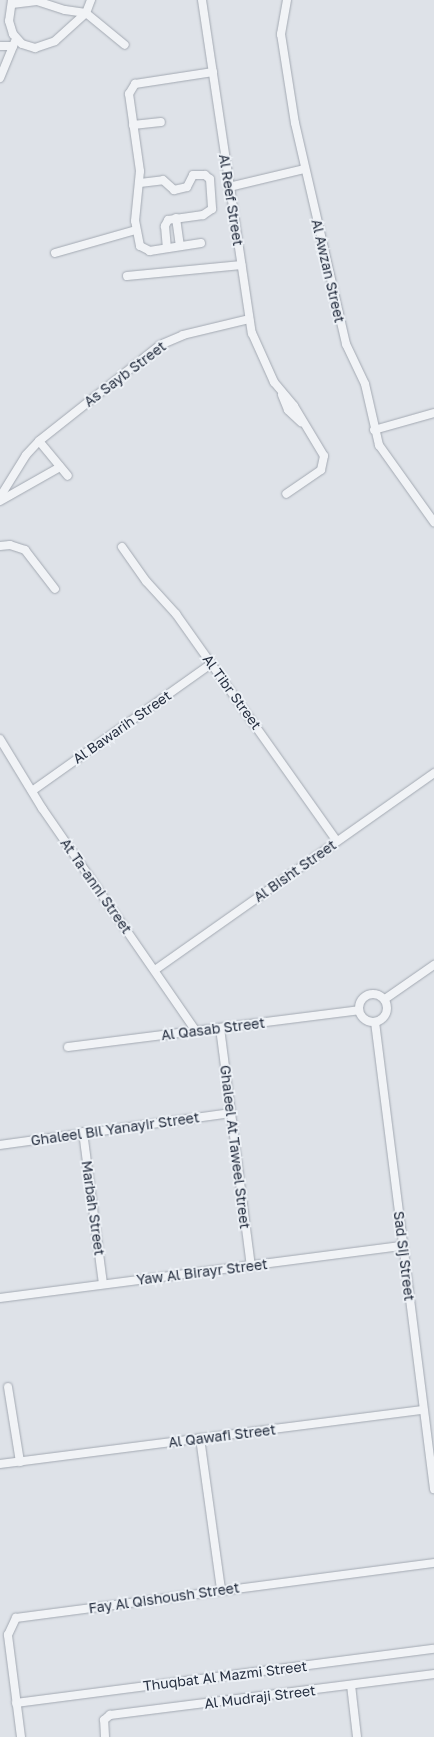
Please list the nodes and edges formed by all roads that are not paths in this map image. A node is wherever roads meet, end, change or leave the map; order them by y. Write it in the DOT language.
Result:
graph roads {
  1 [pos="92,0"];
  2 [pos="202,0"];
  3 [pos="287,0"];
  4 [pos="12,2"];
  5 [pos="86,13"];
  6 [pos="15,43"];
  7 [pos="125,45"];
  8 [pos="0,46"];
  9 [pos="213,72"];
  10 [pos="0,78"];
  11 [pos="161,122"];
  12 [pos="133,125"];
  13 [pos="304,170"];
  14 [pos="140,182"];
  15 [pos="229,187"];
  16 [pos="176,218"];
  17 [pos="136,230"];
  18 [pos="201,243"];
  19 [pos="180,246"];
  20 [pos="167,248"];
  21 [pos="55,253"];
  22 [pos="241,265"];
  23 [pos="127,276"];
  24 [pos="249,320"];
  25 [pos="434,412"];
  26 [pos="374,430"];
  27 [pos="39,441"];
  28 [pos="60,467"];
  29 [pos="68,476"];
  30 [pos="286,494"];
  31 [pos="0,498"];
  32 [pos="0,501"];
  33 [pos="434,522"];
  34 [pos="0,546"];
  35 [pos="122,547"];
  36 [pos="55,589"];
  37 [pos="211,664"];
  38 [pos="0,739"];
  39 [pos="434,772"];
  40 [pos="32,791"];
  41 [pos="336,842"];
  42 [pos="434,965"];
  43 [pos="155,970"];
  44 [pos="385,1000"];
  45 [pos="359,1010"];
  46 [pos="375,1022"];
  47 [pos="220,1028"];
  48 [pos="196,1031"];
  49 [pos="68,1047"];
  50 [pos="231,1113"];
  51 [pos="83,1132"];
  52 [pos="0,1145"];
  53 [pos="403,1246"];
  54 [pos="251,1266"];
  55 [pos="103,1284"];
  56 [pos="0,1298"];
  57 [pos="8,1387"];
  58 [pos="423,1410"];
  59 [pos="200,1438"];
  60 [pos="20,1462"];
  61 [pos="0,1464"];
  62 [pos="434,1489"];
  63 [pos="434,1563"];
  64 [pos="220,1590"];
  65 [pos="434,1649"];
  66 [pos="434,1674"];
  67 [pos="351,1685"];
  68 [pos="16,1703"];
  69 [pos="21,1737"];
  70 [pos="105,1737"];
  71 [pos="357,1737"];
  1 -- 5 [label="street"];
  2 -- 9 [label="street, Al Reef Street"];
  3 -- 13 [label="street, Al Awzan Street"];
  4 -- 5 [label="street"];
  4 -- 6 [label="street"];
  5 -- 6 [label="street"];
  5 -- 7 [label="street"];
  6 -- 8 [label="street"];
  6 -- 10 [label="street"];
  9 -- 12 [label="street"];
  9 -- 15 [label="street, Al Reef Street"];
  11 -- 12 [label="street"];
  12 -- 14 [label="street"];
  13 -- 15 [label="street"];
  13 -- 26 [label="street, Al Awzan Street"];
  14 -- 16 [label="street"];
  14 -- 17 [label="street"];
  15 -- 22 [label="street, Al Reef Street"];
  16 -- 19 [label="street"];
  16 -- 20 [label="street"];
  17 -- 20 [label="street"];
  17 -- 21 [label="street"];
  18 -- 19 [label="street"];
  19 -- 20 [label="street"];
  22 -- 23 [label="street"];
  22 -- 24 [label="street, Al Reef Street"];
  24 -- 27 [label="street, As Sayb Street"];
  24 -- 30 [label="street, Al Reef Street"];
  25 -- 26 [label="street"];
  26 -- 33 [label="street, Al Awzan Street"];
  27 -- 28 [label="street"];
  27 -- 31 [label="street, As Sayb Street"];
  28 -- 29 [label="street"];
  28 -- 32 [label="street"];
  34 -- 36 [label="street"];
  35 -- 37 [label="street, Al Tibr Street"];
  37 -- 40 [label="street, Al Bawarih Street"];
  37 -- 41 [label="street, Al Tibr Street"];
  38 -- 40 [label="street, At Ta-anni Street"];
  39 -- 41 [label="street, Al Bisht Street"];
  40 -- 43 [label="street, At Ta-anni Street"];
  41 -- 43 [label="street, Al Bisht Street"];
  42 -- 44 [label="street"];
  43 -- 48 [label="street, At Ta-anni Street"];
  44 -- 45 [label="street"];
  44 -- 46 [label="street"];
  45 -- 46 [label="street"];
  45 -- 47 [label="street, Al Qasab Street"];
  46 -- 53 [label="street, Sad Sij Street"];
  47 -- 48 [label="street, Al Qasab Street"];
  47 -- 50 [label="street, Ghaleel At Taweel Street"];
  48 -- 49 [label="street, Al Qasab Street"];
  50 -- 51 [label="street, Ghaleel Bil Yanayir Street"];
  50 -- 54 [label="street, Ghaleel At Taweel Street"];
  51 -- 52 [label="street, Ghaleel Bil Yanayir Street"];
  51 -- 55 [label="street, Marbah Street"];
  53 -- 54 [label="street, Yaw Al Birayr Street"];
  53 -- 58 [label="street, Sad Sij Street"];
  54 -- 55 [label="street, Yaw Al Birayr Street"];
  55 -- 56 [label="street, Yaw Al Birayr Street"];
  57 -- 60 [label="street"];
  58 -- 59 [label="street, Al Qawafi Street"];
  58 -- 62 [label="street, Sad Sij Street"];
  59 -- 60 [label="street, Al Qawafi Street"];
  59 -- 64 [label="street"];
  60 -- 61 [label="street, Al Qawafi Street"];
  63 -- 64 [label="street, Fay Al Qishoush Street"];
  64 -- 68 [label="street, Fay Al Qishoush Street"];
  65 -- 68 [label="street, Thuqbat Al Mazmi Street"];
  66 -- 67 [label="street, Al Mudraji Street"];
  67 -- 70 [label="street, Al Mudraji Street"];
  67 -- 71 [label="street"];
  68 -- 69 [label="street, Fay Al Qishoush Street"];
}
